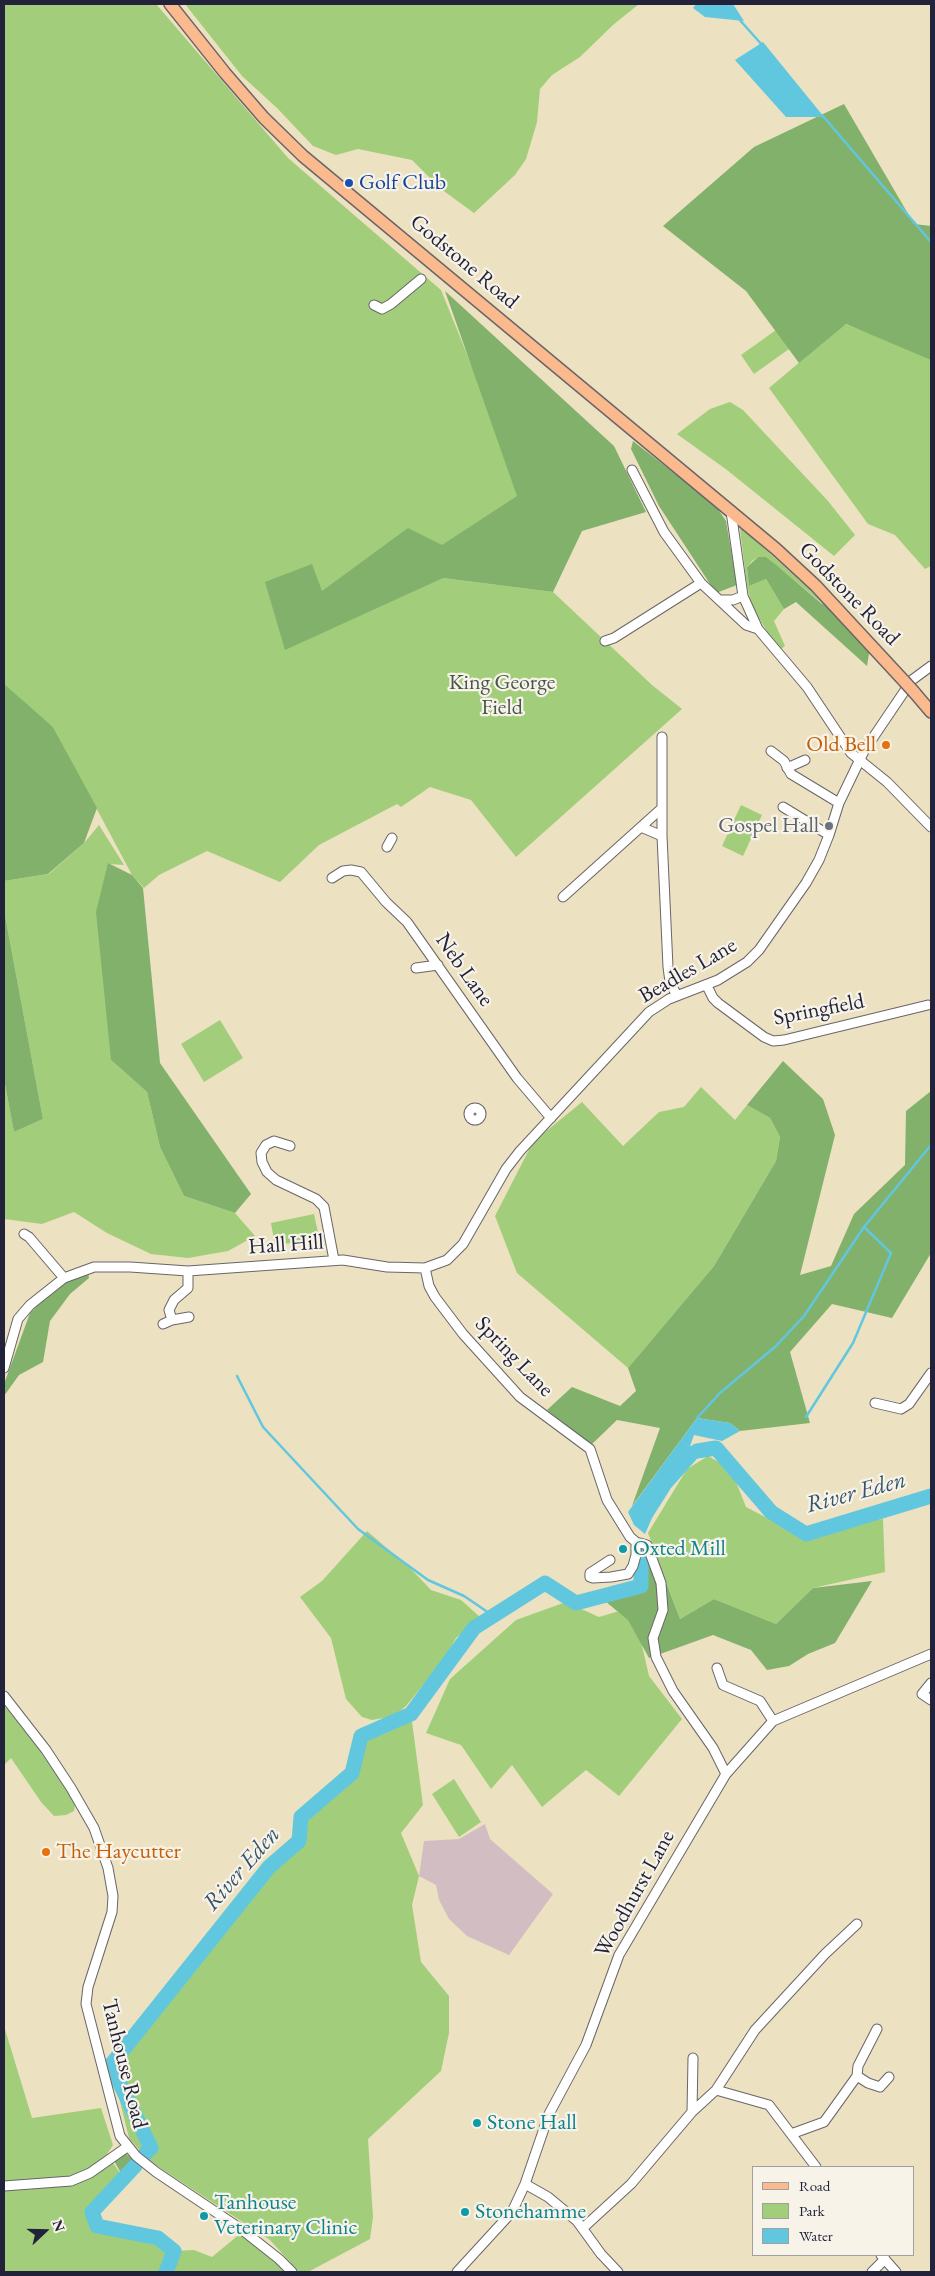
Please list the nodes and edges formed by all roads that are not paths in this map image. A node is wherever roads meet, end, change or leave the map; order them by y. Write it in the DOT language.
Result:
graph roads {
  1 [pos="170,4"];
  2 [pos="420,279"];
  3 [pos="374,305"];
  4 [pos="632,470"];
  5 [pos="731,511"];
  6 [pos="701,583"];
  7 [pos="743,596"];
  8 [pos="720,600"];
  9 [pos="758,629"];
  10 [pos="605,641"];
  11 [pos="931,666"];
  12 [pos="931,712"];
  13 [pos="662,737"];
  14 [pos="771,751"];
  15 [pos="804,760"];
  16 [pos="859,761"];
  17 [pos="787,768"];
  18 [pos="839,803"];
  19 [pos="783,807"];
  20 [pos="662,808"];
  21 [pos="641,827"];
  22 [pos="931,827"];
  23 [pos="829,835"];
  24 [pos="662,836"];
  25 [pos="392,838"];
  26 [pos="387,848"];
  27 [pos="332,878"];
  28 [pos="563,897"];
  29 [pos="438,965"];
  30 [pos="416,968"];
  31 [pos="707,986"];
  32 [pos="677,996"];
  33 [pos="928,1005"];
  34 [pos="551,1118"];
  35 [pos="290,1146"];
  36 [pos="24,1234"];
  37 [pos="334,1260"];
  38 [pos="424,1268"];
  39 [pos="188,1271"];
  40 [pos="64,1278"];
  41 [pos="189,1317"];
  42 [pos="172,1320"];
  43 [pos="163,1324"];
  44 [pos="4,1367"];
  45 [pos="931,1373"];
  46 [pos="875,1403"];
  47 [pos="636,1542"];
  48 [pos="610,1560"];
  49 [pos="931,1654"];
  50 [pos="717,1668"];
  51 [pos="931,1683"];
  52 [pos="4,1696"];
  53 [pos="931,1700"];
  54 [pos="774,1721"];
  55 [pos="726,1774"];
  56 [pos="857,1924"];
  57 [pos="877,2029"];
  58 [pos="693,2058"];
  59 [pos="857,2076"];
  60 [pos="889,2077"];
  61 [pos="716,2090"];
  62 [pos="692,2112"];
  63 [pos="791,2134"];
  64 [pos="127,2147"];
  65 [pos="815,2166"];
  66 [pos="525,2184"];
  67 [pos="4,2186"];
  68 [pos="583,2228"];
  69 [pos="883,2257"];
  70 [pos="292,2272"];
  71 [pos="457,2272"];
  72 [pos="618,2272"];
  73 [pos="872,2272"];
  74 [pos="896,2272"];
  1 -- 5 [label="main road, Godstone Road"];
  2 -- 3 [label="street"];
  4 -- 6 [label="street"];
  5 -- 7 [label="street"];
  5 -- 12 [label="main road, Godstone Road, bridge"];
  6 -- 8 [label="street"];
  6 -- 10 [label="street"];
  7 -- 8 [label="street"];
  7 -- 9 [label="street"];
  8 -- 9 [label="street"];
  9 -- 16 [label="street"];
  11 -- 16 [label="street, Beadles Lane"];
  13 -- 20 [label="street"];
  14 -- 17 [label="street"];
  15 -- 17 [label="street"];
  16 -- 18 [label="street, Beadles Lane"];
  16 -- 22 [label="street"];
  17 -- 18 [label="street"];
  18 -- 23 [label="street, Beadles Lane"];
  19 -- 23 [label="street"];
  20 -- 21 [label="street"];
  20 -- 24 [label="street"];
  21 -- 24 [label="street"];
  21 -- 28 [label="street"];
  23 -- 31 [label="street, Beadles Lane"];
  24 -- 32 [label="street"];
  25 -- 26 [label="street"];
  27 -- 29 [label="street, Neb Lane"];
  29 -- 30 [label="street"];
  29 -- 34 [label="street, Neb Lane"];
  31 -- 32 [label="street, Beadles Lane"];
  31 -- 33 [label="street, Springfield"];
  32 -- 34 [label="street, Beadles Lane"];
  34 -- 38 [label="street, Hall Hill"];
  35 -- 37 [label="street"];
  36 -- 40 [label="street"];
  37 -- 38 [label="street, Hall Hill"];
  37 -- 39 [label="street, Hall Hill"];
  38 -- 47 [label="street, Spring Lane"];
  39 -- 40 [label="street, Hall Hill"];
  39 -- 42 [label="street"];
  40 -- 44 [label="street, Hall Hill"];
  41 -- 42 [label="street"];
  42 -- 43 [label="street"];
  45 -- 46 [label="street"];
  47 -- 48 [label="street"];
  47 -- 55 [label="street, Spring Lane"];
  49 -- 54 [label="street, Woodhurst Lane"];
  50 -- 54 [label="street"];
  51 -- 53 [label="street"];
  52 -- 64 [label="street, Tanhouse Road"];
  54 -- 55 [label="street, Woodhurst Lane"];
  55 -- 66 [label="street, Woodhurst Lane"];
  56 -- 61 [label="street"];
  57 -- 59 [label="street"];
  58 -- 62 [label="street"];
  59 -- 60 [label="street"];
  59 -- 63 [label="street"];
  61 -- 62 [label="street"];
  61 -- 63 [label="street"];
  62 -- 68 [label="street"];
  63 -- 65 [label="street"];
  64 -- 67 [label="street"];
  64 -- 70 [label="street, Tanhouse Road"];
  66 -- 68 [label="street"];
  66 -- 71 [label="street, Woodhurst Lane"];
  68 -- 72 [label="street"];
  69 -- 73 [label="street"];
  69 -- 74 [label="street"];
}
